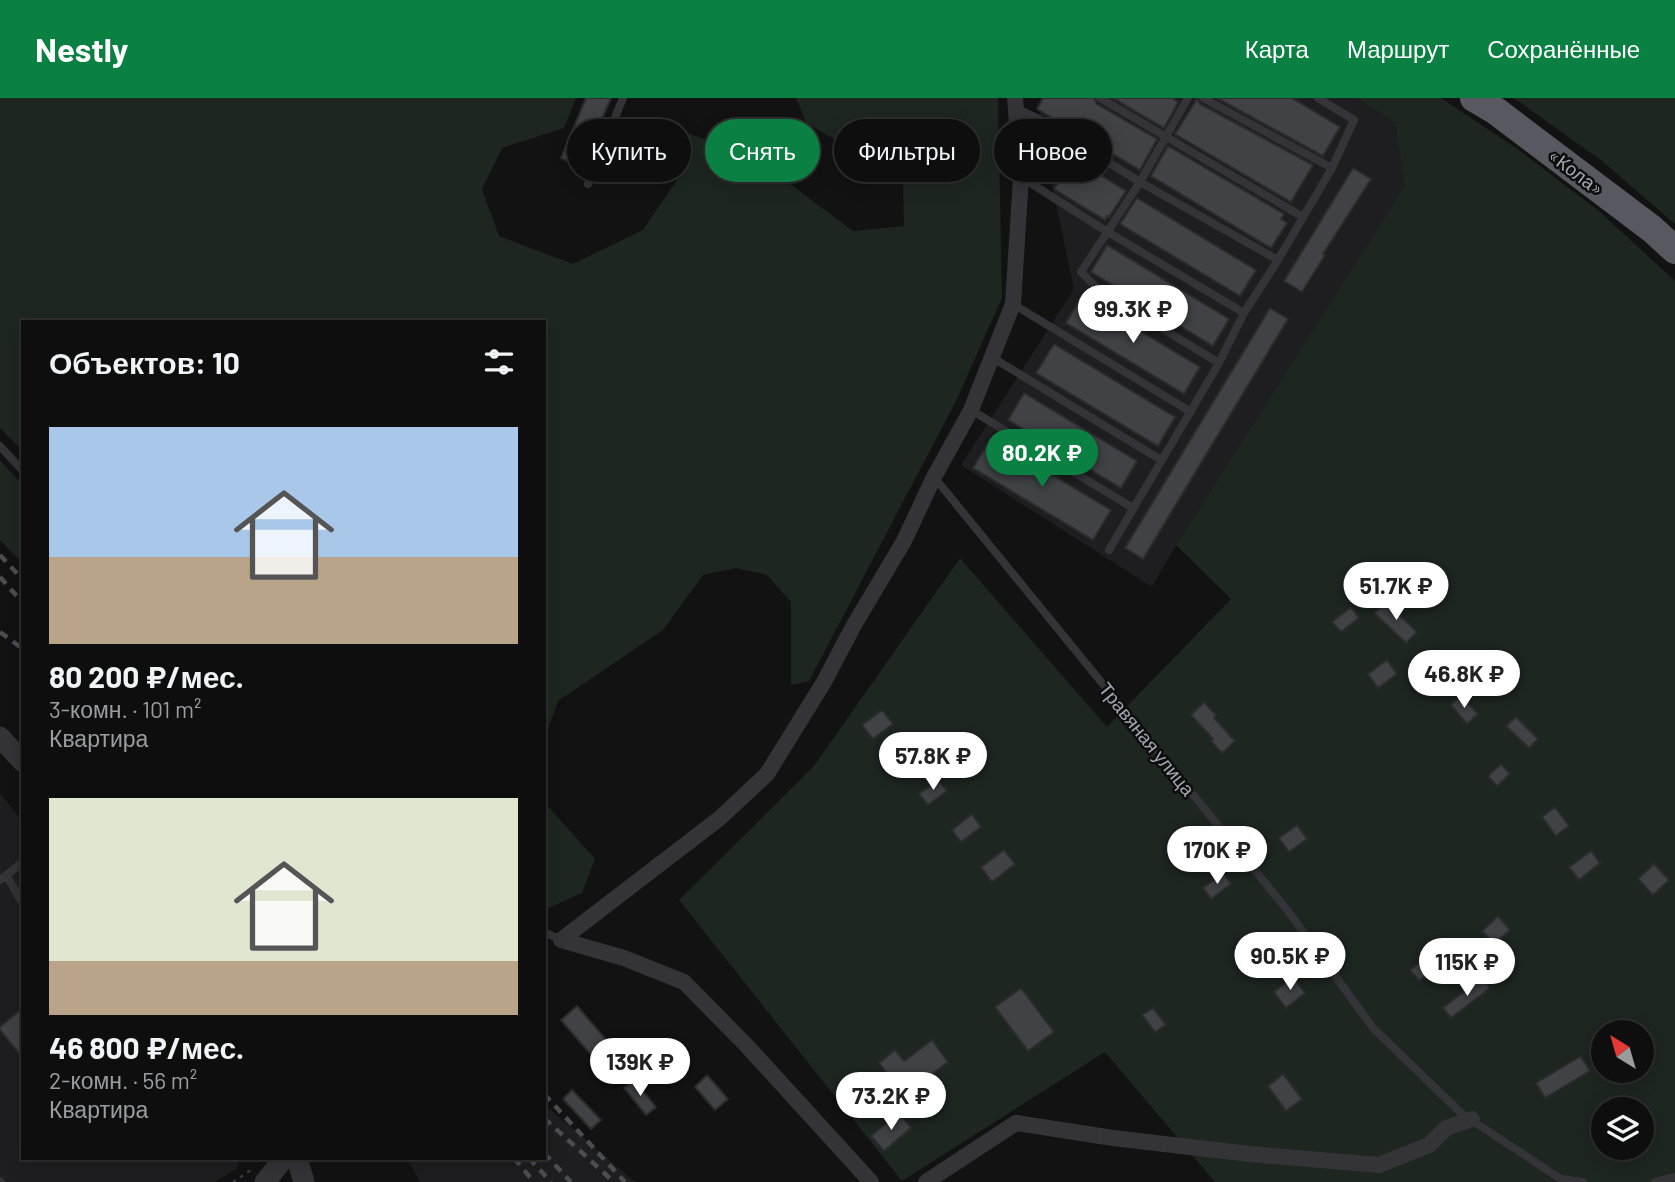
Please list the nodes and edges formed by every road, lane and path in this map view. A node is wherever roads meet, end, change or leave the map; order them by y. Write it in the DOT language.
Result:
graph roads {
  1 [pos="623,98"];
  2 [pos="1100,98"];
  3 [pos="1188,98"];
  4 [pos="1203,98"];
  5 [pos="1318,98"];
  6 [pos="1474,98"];
  7 [pos="1016,103"];
  8 [pos="1166,138"];
  9 [pos="1332,168"];
  10 [pos="1021,182"];
  11 [pos="1029,182"];
  12 [pos="1140,182"];
  13 [pos="588,184"];
  14 [pos="1303,217"];
  15 [pos="1106,232"];
  16 [pos="1675,250"];
  17 [pos="1278,260"];
  18 [pos="1013,304"];
  19 [pos="1244,313"];
  20 [pos="993,358"];
  21 [pos="1219,363"];
  22 [pos="971,410"];
  23 [pos="1191,412"];
  24 [pos="0,446"];
  25 [pos="1161,460"];
  26 [pos="21,469"];
  27 [pos="934,477"];
  28 [pos="1133,508"];
  29 [pos="1108,551"];
  30 [pos="0,737"];
  31 [pos="21,760"];
  32 [pos="21,864"];
  33 [pos="3,877"];
  34 [pos="21,901"];
  35 [pos="546,933"];
  36 [pos="561,940"];
  37 [pos="1472,1119"];
  38 [pos="282,1160"];
  39 [pos="298,1160"];
  40 [pos="1675,1177"];
  41 [pos="264,1182"];
  42 [pos="304,1182"];
  43 [pos="871,1182"];
  44 [pos="926,1182"];
  45 [pos="1583,1182"];
  46 [pos="1655,1182"];
  1 -- 13 [label="lane"];
  2 -- 8 [label="lane"];
  3 -- 8 [label="lane"];
  4 -- 9 [label="lane"];
  5 -- 9 [label="lane"];
  6 -- 16 [label="highway, «Кола»"];
  7 -- 12 [label="lane"];
  8 -- 12 [label="lane"];
  8 -- 14 [label="lane"];
  9 -- 14 [label="lane"];
  10 -- 18 [label="street"];
  11 -- 15 [label="lane"];
  12 -- 15 [label="lane"];
  12 -- 17 [label="lane"];
  14 -- 17 [label="lane"];
  15 -- 19 [label="lane"];
  15 -- 21 [label="lane"];
  17 -- 19 [label="lane"];
  18 -- 20 [label="street"];
  18 -- 23 [label="lane"];
  19 -- 21 [label="lane"];
  20 -- 22 [label="street"];
  20 -- 25 [label="lane"];
  21 -- 23 [label="lane"];
  22 -- 27 [label="street"];
  22 -- 28 [label="lane"];
  23 -- 25 [label="lane"];
  24 -- 26 [label="lane"];
  25 -- 28 [label="lane"];
  27 -- 36 [label="street"];
  27 -- 37 [label="lane, Травяная улица"];
  28 -- 29 [label="lane"];
  30 -- 31 [label="street"];
  32 -- 33 [label="lane"];
  33 -- 34 [label="lane"];
  35 -- 36 [label="lane"];
  36 -- 43 [label="street"];
  37 -- 44 [label="street"];
  37 -- 45 [label="lane, Травяная улица"];
  38 -- 41 [label="street"];
  39 -- 42 [label="street"];
  40 -- 46 [label="lane"];
}
